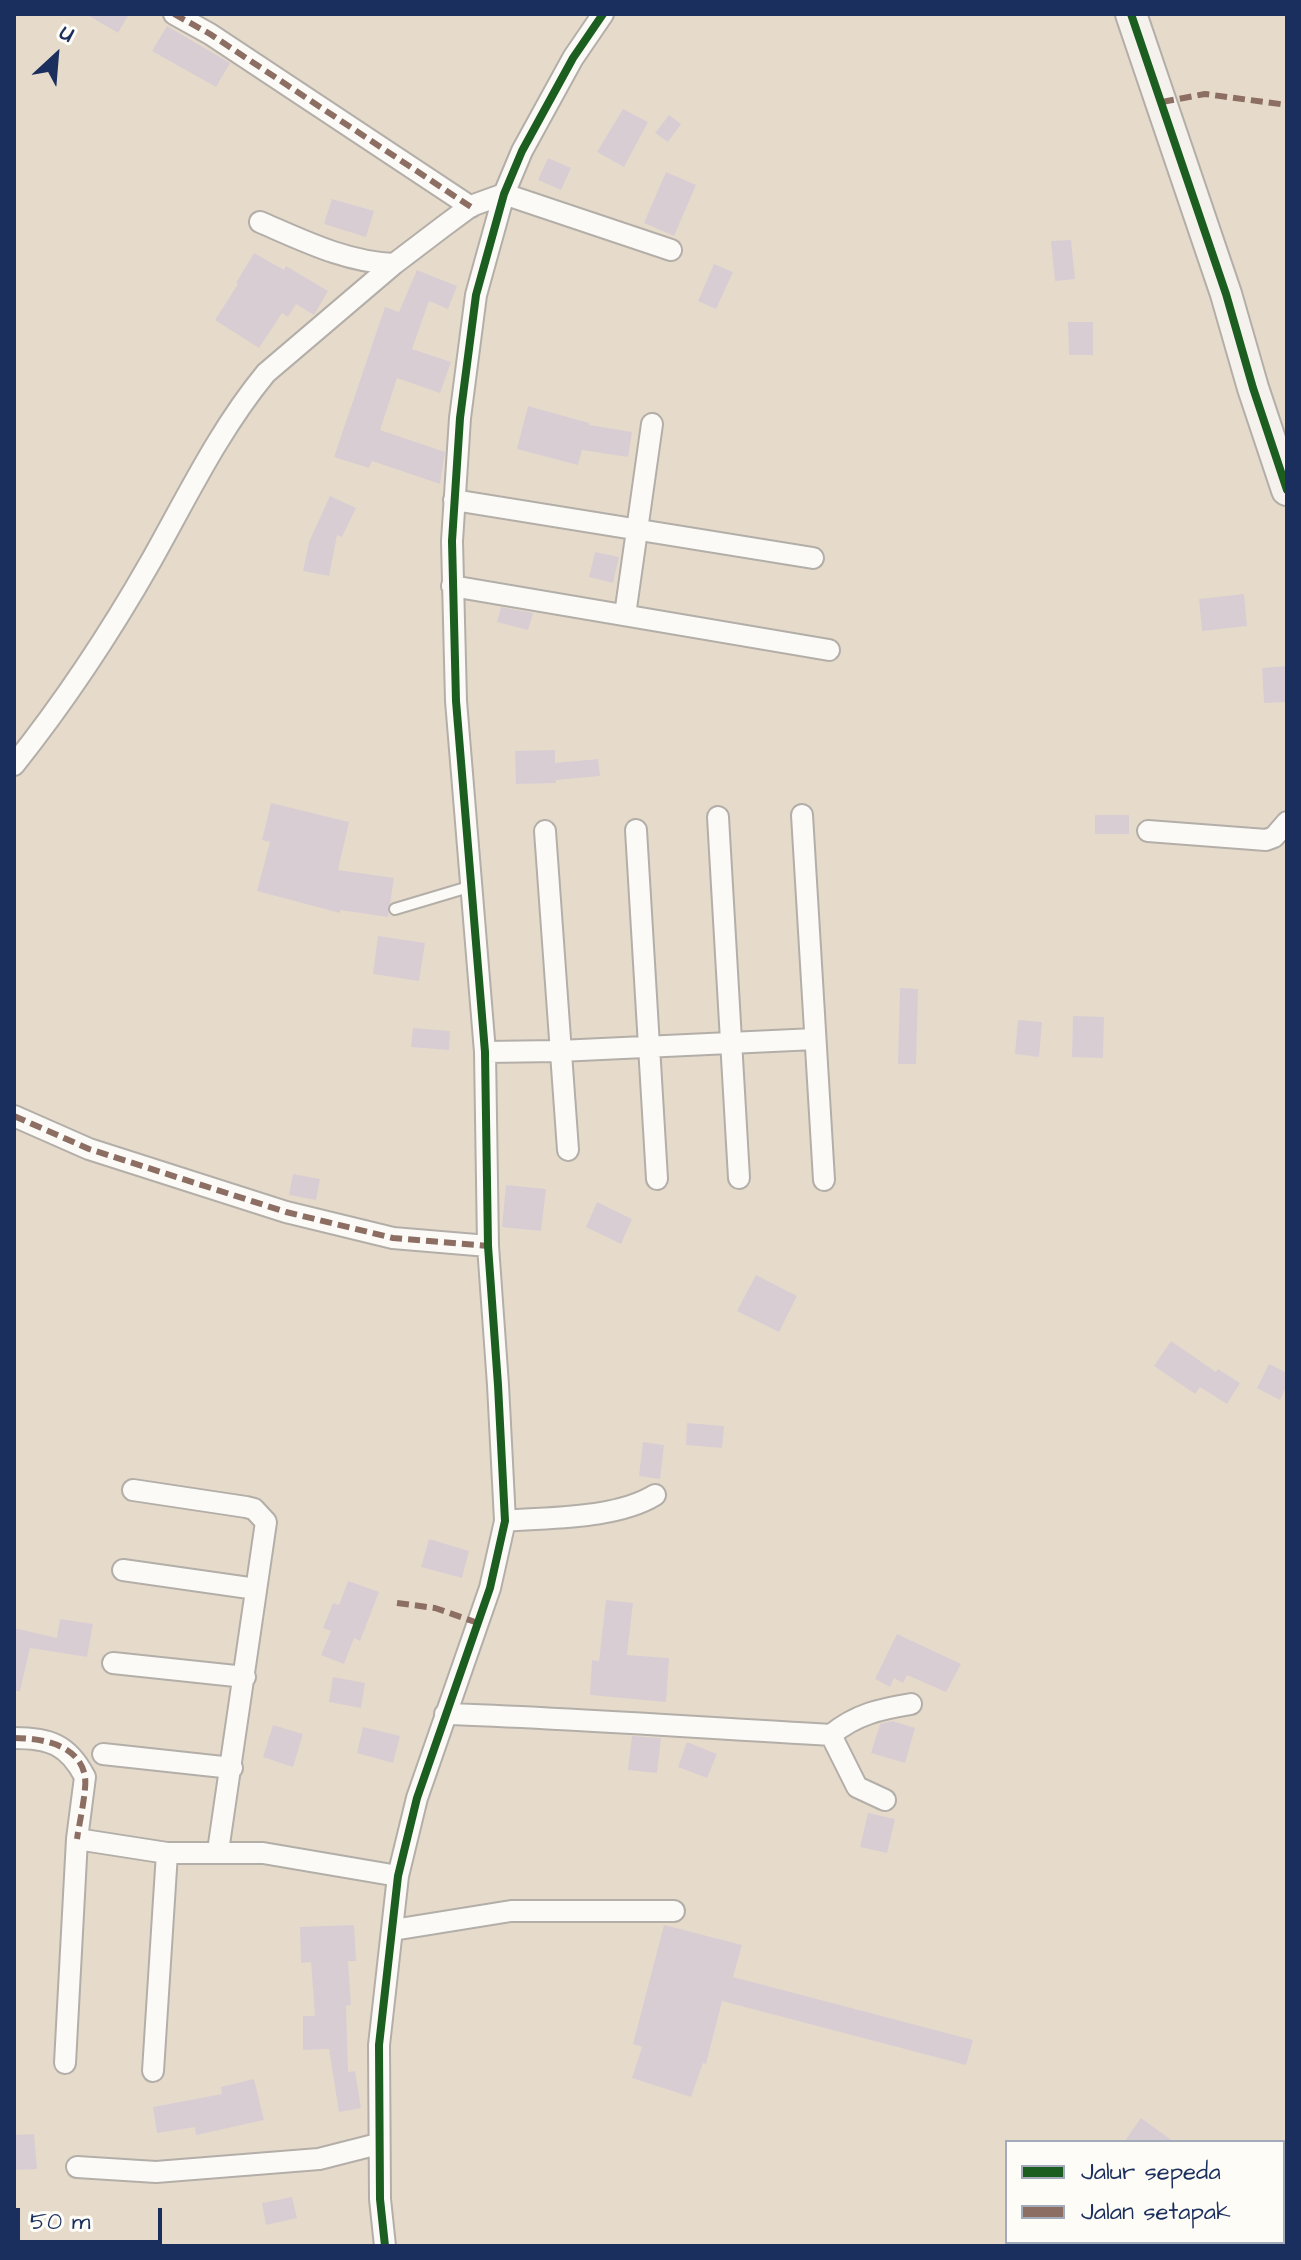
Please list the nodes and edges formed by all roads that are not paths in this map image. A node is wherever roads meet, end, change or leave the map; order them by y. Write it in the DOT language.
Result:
graph roads {
  1 [pos="174,14"];
  2 [pos="1131,14"];
  3 [pos="595,16"];
  4 [pos="504,194"];
  5 [pos="471,207"];
  6 [pos="260,222"];
  7 [pos="671,250"];
  8 [pos="394,264"];
  9 [pos="652,424"];
  10 [pos="1287,490"];
  11 [pos="454,500"];
  12 [pos="635,529"];
  13 [pos="813,558"];
  14 [pos="452,586"];
  15 [pos="625,615"];
  16 [pos="829,650"];
  17 [pos="14,765"];
  18 [pos="802,815"];
  19 [pos="718,817"];
  20 [pos="1287,822"];
  21 [pos="636,830"];
  22 [pos="545,831"];
  23 [pos="1148,831"];
  24 [pos="472,886"];
  25 [pos="395,909"];
  26 [pos="815,1039"];
  27 [pos="732,1043"];
  28 [pos="650,1047"];
  29 [pos="559,1051"];
  30 [pos="485,1052"];
  31 [pos="14,1116"];
  32 [pos="568,1150"];
  33 [pos="739,1178"];
  34 [pos="657,1179"];
  35 [pos="824,1180"];
  36 [pos="488,1246"];
  37 [pos="133,1490"];
  38 [pos="655,1495"];
  39 [pos="505,1521"];
  40 [pos="123,1570"];
  41 [pos="256,1589"];
  42 [pos="113,1663"];
  43 [pos="245,1677"];
  44 [pos="911,1704"];
  45 [pos="445,1714"];
  46 [pos="831,1735"];
  47 [pos="14,1738"];
  48 [pos="103,1754"];
  49 [pos="232,1768"];
  50 [pos="885,1800"];
  51 [pos="77,1839"];
  52 [pos="218,1851"];
  53 [pos="167,1853"];
  54 [pos="398,1876"];
  55 [pos="674,1911"];
  56 [pos="393,1930"];
  57 [pos="65,2063"];
  58 [pos="153,2071"];
  59 [pos="378,2144"];
  60 [pos="77,2167"];
  61 [pos="385,2246"];
  1 -- 5 [label="street"];
  2 -- 10 [label="street"];
  3 -- 4 [label="street"];
  4 -- 5 [label="street"];
  4 -- 7 [label="street"];
  4 -- 11 [label="street"];
  5 -- 8 [label="street"];
  6 -- 8 [label="street"];
  8 -- 17 [label="street"];
  9 -- 12 [label="street"];
  11 -- 12 [label="street"];
  11 -- 14 [label="street"];
  12 -- 13 [label="street"];
  12 -- 15 [label="street"];
  14 -- 15 [label="street"];
  14 -- 24 [label="street"];
  15 -- 16 [label="street"];
  18 -- 26 [label="street"];
  19 -- 27 [label="street"];
  20 -- 23 [label="street"];
  21 -- 28 [label="street"];
  22 -- 29 [label="street"];
  24 -- 25 [label="lane"];
  24 -- 30 [label="street"];
  26 -- 27 [label="street"];
  26 -- 35 [label="street"];
  27 -- 28 [label="street"];
  27 -- 33 [label="street"];
  28 -- 29 [label="street"];
  28 -- 34 [label="street"];
  29 -- 30 [label="street"];
  29 -- 32 [label="street"];
  30 -- 36 [label="street"];
  31 -- 36 [label="street"];
  36 -- 39 [label="street"];
  37 -- 41 [label="street"];
  38 -- 39 [label="street"];
  39 -- 45 [label="street"];
  40 -- 41 [label="street"];
  41 -- 43 [label="street"];
  42 -- 43 [label="street"];
  43 -- 49 [label="street"];
  44 -- 46 [label="street"];
  45 -- 46 [label="street"];
  45 -- 54 [label="street"];
  46 -- 50 [label="street"];
  47 -- 51 [label="street"];
  48 -- 49 [label="street"];
  49 -- 52 [label="street"];
  51 -- 53 [label="street"];
  51 -- 57 [label="street"];
  52 -- 53 [label="street"];
  52 -- 54 [label="street"];
  53 -- 58 [label="street"];
  54 -- 56 [label="street"];
  55 -- 56 [label="street"];
  56 -- 59 [label="street"];
  59 -- 60 [label="street"];
  59 -- 61 [label="street"];
}
